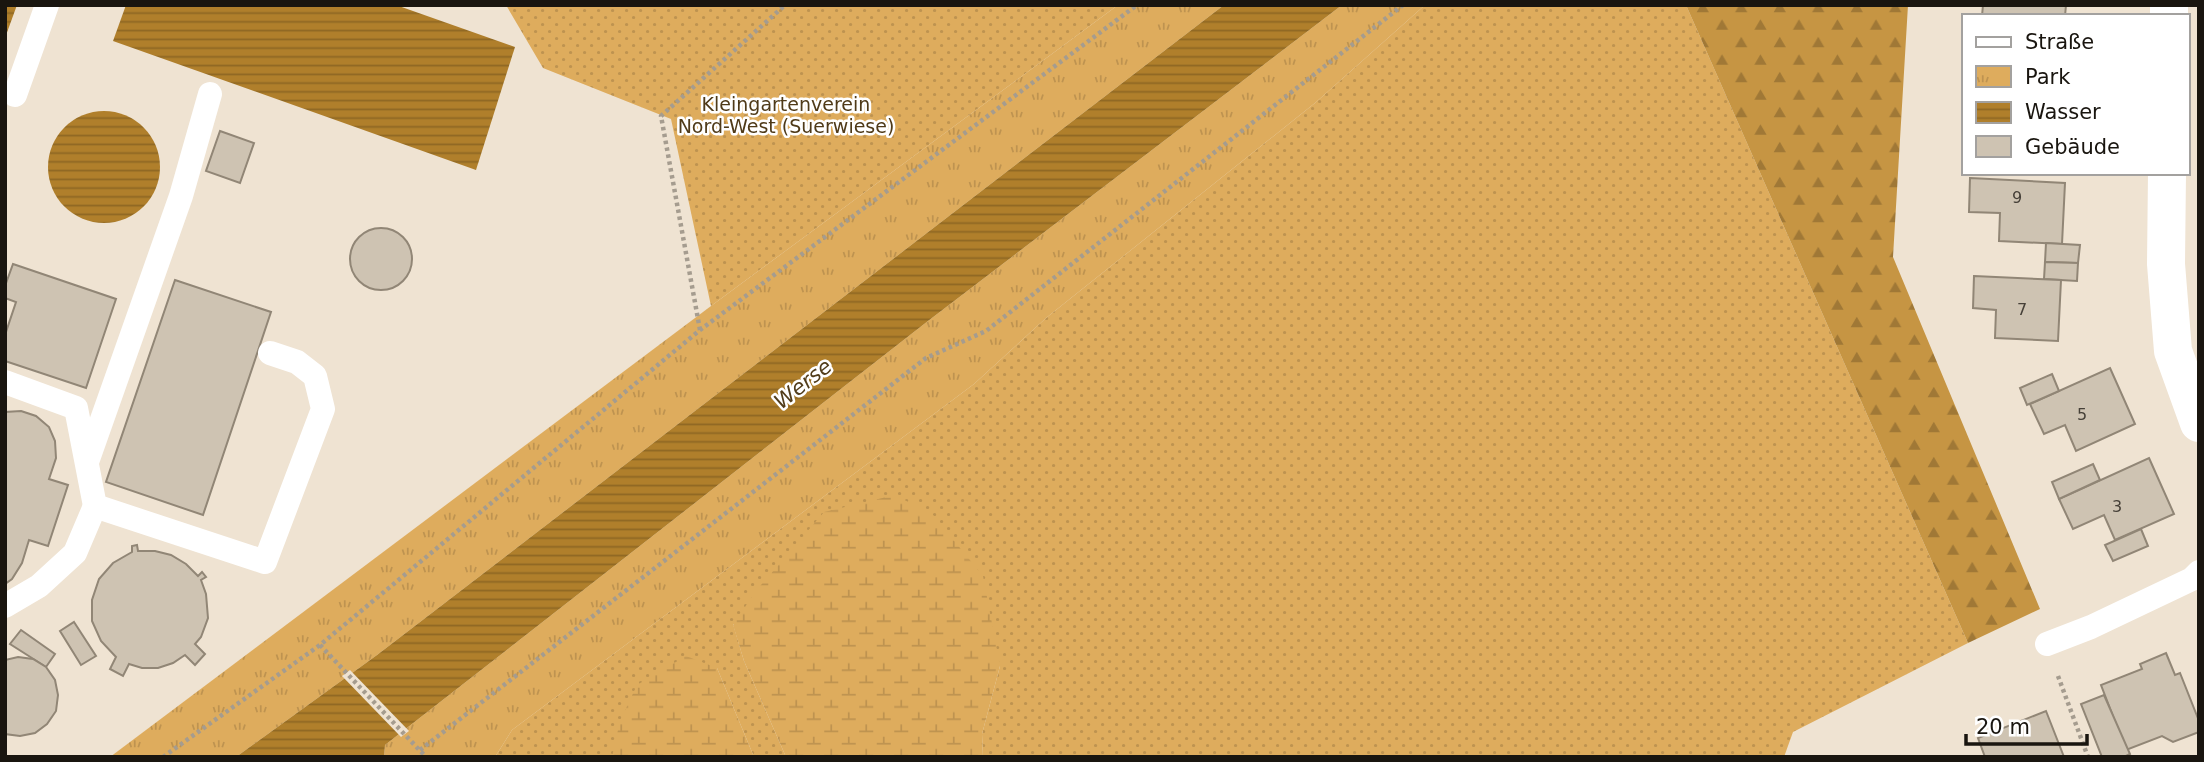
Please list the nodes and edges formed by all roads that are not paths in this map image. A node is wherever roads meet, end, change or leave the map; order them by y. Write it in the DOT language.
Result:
graph roads {
  1 [pos="47,5"];
  2 [pos="210,94"];
  3 [pos="15,95"];
  4 [pos="2167,175"];
  5 [pos="270,353"];
  6 [pos="5,382"];
  7 [pos="2199,423"];
  8 [pos="87,462"];
  9 [pos="95,506"];
  10 [pos="2199,572"];
  11 [pos="5,606"];
  12 [pos="2046,644"];
  1 -- 3 [label="lane"];
  2 -- 8 [label="lane"];
  4 -- 7 [label="street"];
  5 -- 9 [label="lane"];
  6 -- 8 [label="lane"];
  8 -- 9 [label="lane"];
  9 -- 11 [label="lane"];
  10 -- 12 [label="lane"];
}
